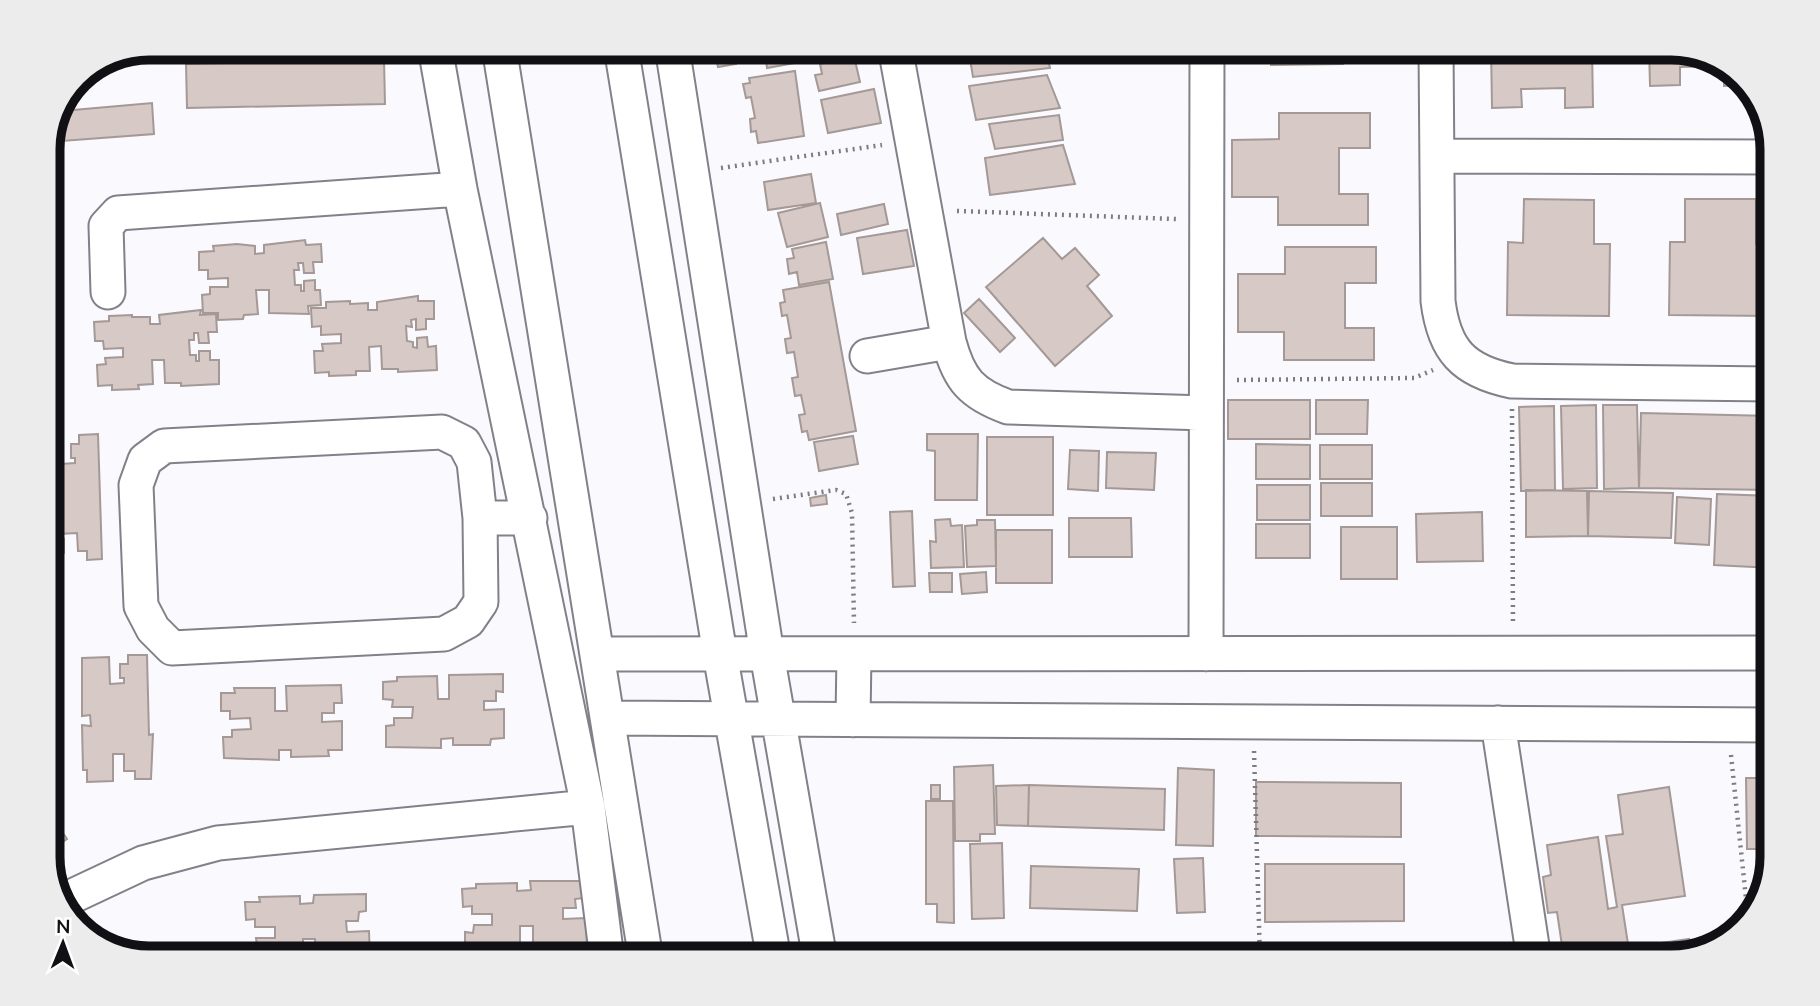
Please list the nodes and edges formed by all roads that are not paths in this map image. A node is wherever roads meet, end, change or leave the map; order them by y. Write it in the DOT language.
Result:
graph roads {
  1 [pos="437,59"];
  2 [pos="501,59"];
  3 [pos="623,59"];
  4 [pos="674,59"];
  5 [pos="897,59"];
  6 [pos="1207,59"];
  7 [pos="1436,59"];
  8 [pos="1437,156"];
  9 [pos="1760,157"];
  10 [pos="460,189"];
  11 [pos="108,292"];
  12 [pos="949,342"];
  13 [pos="867,356"];
  14 [pos="1760,384"];
  15 [pos="1207,397"];
  16 [pos="530,517"];
  17 [pos="480,518"];
  18 [pos="1760,653"];
  19 [pos="598,654"];
  20 [pos="720,654"];
  21 [pos="767,654"];
  22 [pos="854,654"];
  23 [pos="1206,654"];
  24 [pos="608,718"];
  25 [pos="732,719"];
  26 [pos="779,719"];
  27 [pos="853,720"];
  28 [pos="1498,723"];
  29 [pos="1760,725"];
  30 [pos="588,807"];
  31 [pos="69,898"];
  32 [pos="605,946"];
  33 [pos="644,946"];
  34 [pos="772,946"];
  35 [pos="818,946"];
  36 [pos="1532,946"];
  1 -- 10 [label="street"];
  2 -- 19 [label="street"];
  3 -- 20 [label="street"];
  4 -- 21 [label="street"];
  5 -- 12 [label="street"];
  6 -- 15 [label="street"];
  7 -- 8 [label="street"];
  8 -- 9 [label="street"];
  8 -- 14 [label="street"];
  10 -- 11 [label="street"];
  10 -- 16 [label="street"];
  12 -- 13 [label="street"];
  12 -- 15 [label="street"];
  15 -- 23 [label="street"];
  16 -- 17 [label="street"];
  16 -- 30 [label="street"];
  17 -- 17 [label="street"];
  18 -- 23 [label="street"];
  19 -- 20 [label="street"];
  19 -- 24 [label="street"];
  20 -- 21 [label="street"];
  20 -- 25 [label="street"];
  21 -- 22 [label="street"];
  21 -- 26 [label="street"];
  22 -- 23 [label="street"];
  22 -- 27 [label="street"];
  24 -- 25 [label="street"];
  24 -- 33 [label="street"];
  25 -- 26 [label="street"];
  25 -- 34 [label="street"];
  26 -- 27 [label="street"];
  26 -- 35 [label="street"];
  27 -- 28 [label="street"];
  28 -- 29 [label="street"];
  28 -- 36 [label="street"];
  30 -- 31 [label="street"];
  30 -- 32 [label="street"];
}
